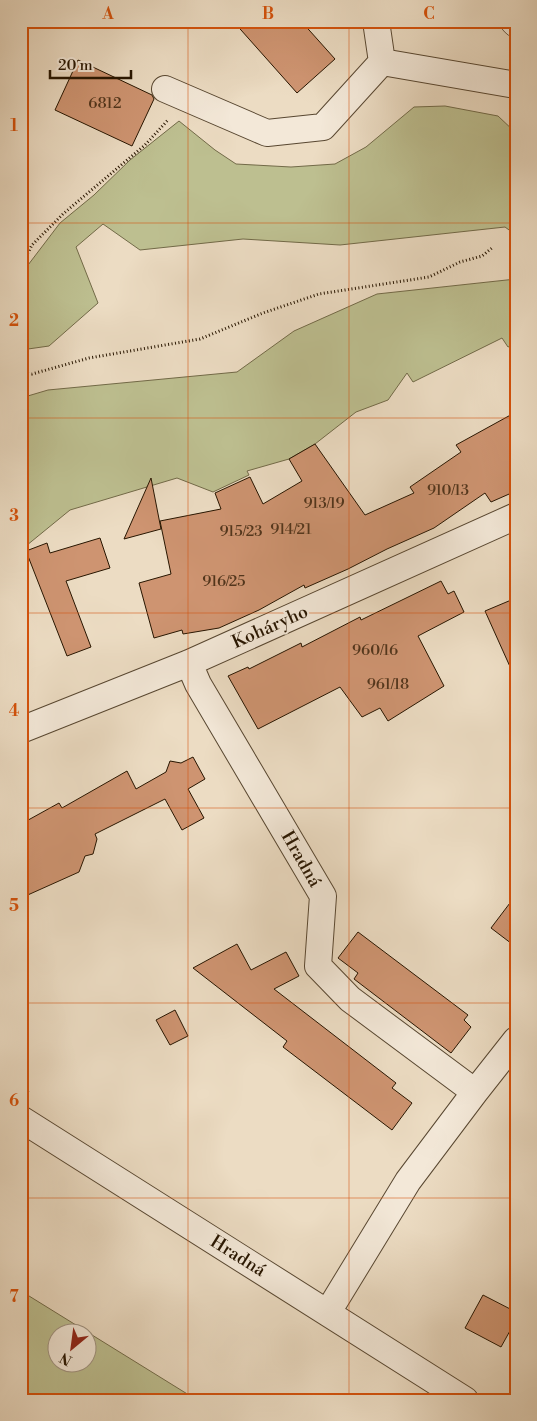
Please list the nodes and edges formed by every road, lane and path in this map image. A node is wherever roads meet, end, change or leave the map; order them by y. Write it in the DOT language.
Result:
graph roads {
  1 [pos="376,21"];
  2 [pos="382,62"];
  3 [pos="516,85"];
  4 [pos="176,94"];
  5 [pos="492,248"];
  6 [pos="21,266"];
  7 [pos="21,373"];
  8 [pos="516,516"];
  9 [pos="189,663"];
  10 [pos="21,730"];
  11 [pos="516,1040"];
  12 [pos="475,1092"];
  13 [pos="21,1119"];
  14 [pos="328,1312"];
  15 [pos="465,1400"];
  1 -- 2 [label="street"];
  2 -- 3 [label="street"];
  2 -- 4 [label="street"];
  4 -- 6 [label="path"];
  5 -- 7 [label="path"];
  8 -- 9 [label="street, Koháryho"];
  9 -- 10 [label="street, Koháryho"];
  9 -- 12 [label="street, Hradná"];
  11 -- 12 [label="street"];
  12 -- 14 [label="street"];
  13 -- 14 [label="street, Hradná"];
  14 -- 15 [label="street, Hradná"];
}
